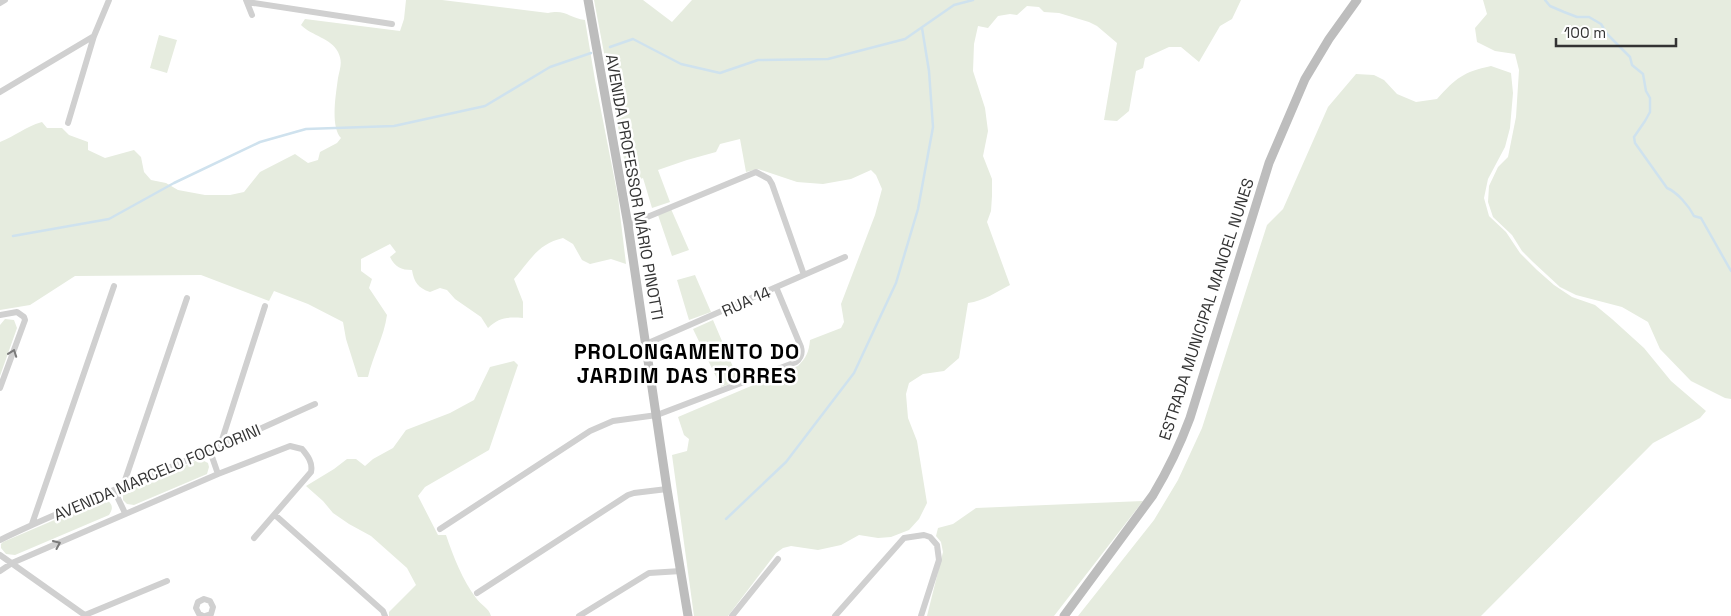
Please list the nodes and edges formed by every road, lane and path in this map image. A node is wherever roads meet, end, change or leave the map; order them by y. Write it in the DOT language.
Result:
graph roads {
  1 [pos="5,0"];
  2 [pos="109,0"];
  3 [pos="588,0"];
  4 [pos="1357,0"];
  5 [pos="247,1"];
  6 [pos="0,3"];
  7 [pos="252,15"];
  8 [pos="392,24"];
  9 [pos="94,36"];
  10 [pos="0,92"];
  11 [pos="68,123"];
  12 [pos="628,225"];
  13 [pos="845,257"];
  14 [pos="804,275"];
  15 [pos="114,286"];
  16 [pos="776,287"];
  17 [pos="187,298"];
  18 [pos="266,306"];
  19 [pos="0,315"];
  20 [pos="646,344"];
  21 [pos="0,388"];
  22 [pos="315,404"];
  23 [pos="657,415"];
  24 [pos="220,446"];
  25 [pos="210,451"];
  26 [pos="218,474"];
  27 [pos="123,486"];
  28 [pos="667,489"];
  29 [pos="114,490"];
  30 [pos="125,513"];
  31 [pos="275,515"];
  32 [pos="32,524"];
  33 [pos="440,529"];
  34 [pos="254,538"];
  35 [pos="0,540"];
  36 [pos="0,555"];
  37 [pos="778,559"];
  38 [pos="12,563"];
  39 [pos="0,570"];
  40 [pos="681,571"];
  41 [pos="166,581"];
  42 [pos="477,593"];
  43 [pos="85,616"];
  44 [pos="385,616"];
  45 [pos="579,616"];
  46 [pos="688,616"];
  47 [pos="732,616"];
  48 [pos="835,616"];
  49 [pos="922,616"];
  50 [pos="1064,616"];
  1 -- 6 [label="street"];
  2 -- 9 [label="street"];
  3 -- 12 [label="main road, AVENIDA PROFESSOR MÁRIO PINOTTI"];
  4 -- 50 [label="main road, ESTRADA MUNICIPAL MANOEL NUNES"];
  5 -- 7 [label="street"];
  5 -- 8 [label="street"];
  9 -- 10 [label="street"];
  9 -- 11 [label="street"];
  12 -- 14 [label="street"];
  12 -- 20 [label="main road, AVENIDA PROFESSOR MÁRIO PINOTTI"];
  13 -- 14 [label="street, RUA 14"];
  14 -- 16 [label="street, RUA 14"];
  15 -- 32 [label="street"];
  16 -- 20 [label="street, RUA 14"];
  16 -- 23 [label="street"];
  17 -- 27 [label="street"];
  18 -- 24 [label="street"];
  21 -- 19 [label="street, one-way"];
  20 -- 23 [label="main road, AVENIDA PROFESSOR MÁRIO PINOTTI"];
  22 -- 24 [label="street, AVENIDA MARCELO FOCCORINI"];
  23 -- 28 [label="main road, AVENIDA PROFESSOR MÁRIO PINOTTI"];
  23 -- 33 [label="street"];
  24 -- 25 [label="street, AVENIDA MARCELO FOCCORINI"];
  25 -- 26 [label="street"];
  25 -- 27 [label="street, AVENIDA MARCELO FOCCORINI"];
  26 -- 30 [label="street, AVENIDA MARCELO FOCCORINI"];
  26 -- 31 [label="street, AVENIDA MARCELO FOCCORINI"];
  27 -- 29 [label="street, AVENIDA MARCELO FOCCORINI"];
  28 -- 40 [label="main road, AVENIDA PROFESSOR MÁRIO PINOTTI"];
  28 -- 42 [label="street"];
  29 -- 30 [label="street"];
  29 -- 32 [label="street, AVENIDA MARCELO FOCCORINI"];
  38 -- 30 [label="street, AVENIDA MARCELO FOCCORINI, one-way"];
  31 -- 34 [label="street"];
  31 -- 44 [label="street"];
  32 -- 35 [label="street, AVENIDA MARCELO FOCCORINI"];
  36 -- 38 [label="street"];
  37 -- 47 [label="street"];
  38 -- 39 [label="street, AVENIDA MARCELO FOCCORINI"];
  38 -- 43 [label="street"];
  40 -- 45 [label="street"];
  40 -- 46 [label="main road, AVENIDA PROFESSOR MÁRIO PINOTTI"];
  41 -- 43 [label="street"];
  48 -- 49 [label="street"];
}
